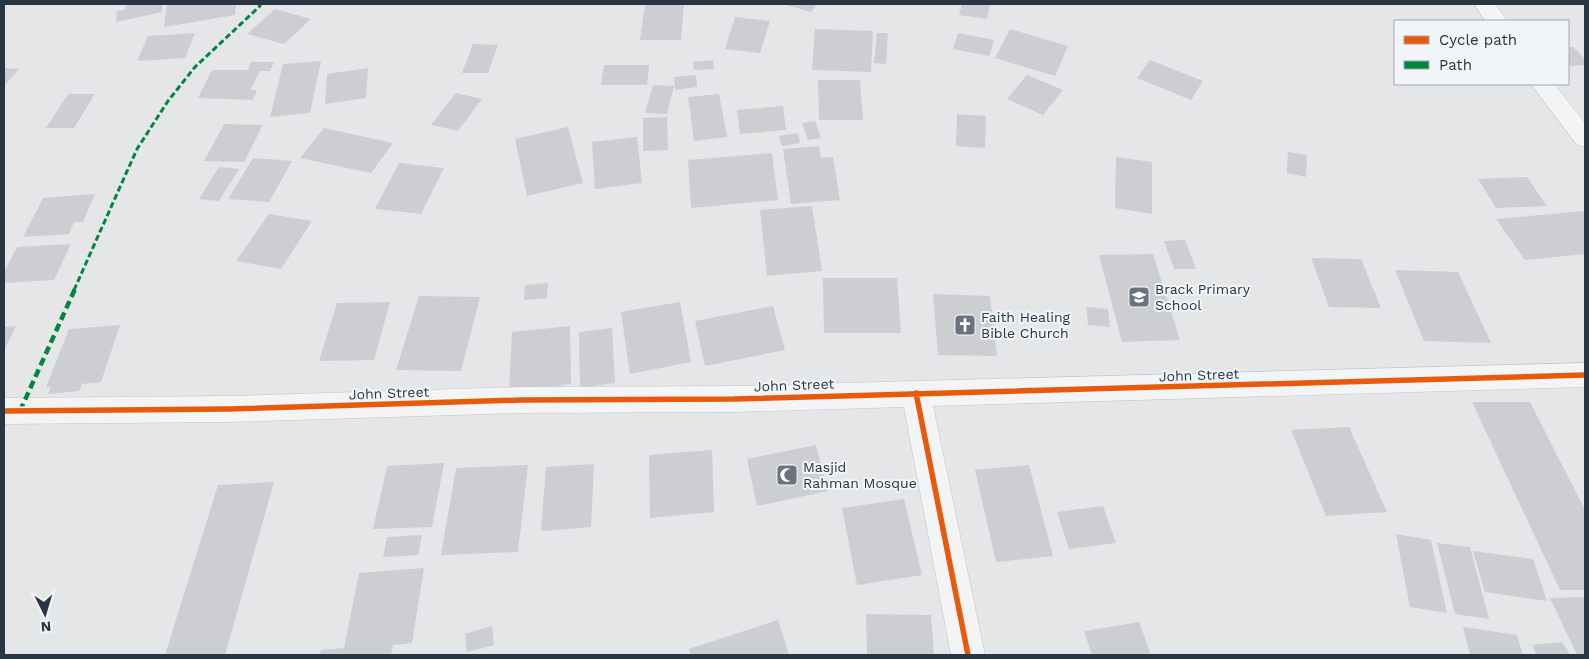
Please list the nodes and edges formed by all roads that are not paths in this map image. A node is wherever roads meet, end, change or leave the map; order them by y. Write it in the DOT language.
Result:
graph roads {
  1 [pos="1484,4"];
  2 [pos="1495,20"];
  3 [pos="1543,85"];
  4 [pos="1585,139"];
  5 [pos="1585,376"];
  6 [pos="916,393"];
  7 [pos="4,411"];
  8 [pos="968,655"];
  1 -- 2 [label="street"];
  3 -- 4 [label="street"];
  5 -- 6 [label="street, John Street"];
  6 -- 7 [label="street, John Street"];
  6 -- 8 [label="street"];
}
